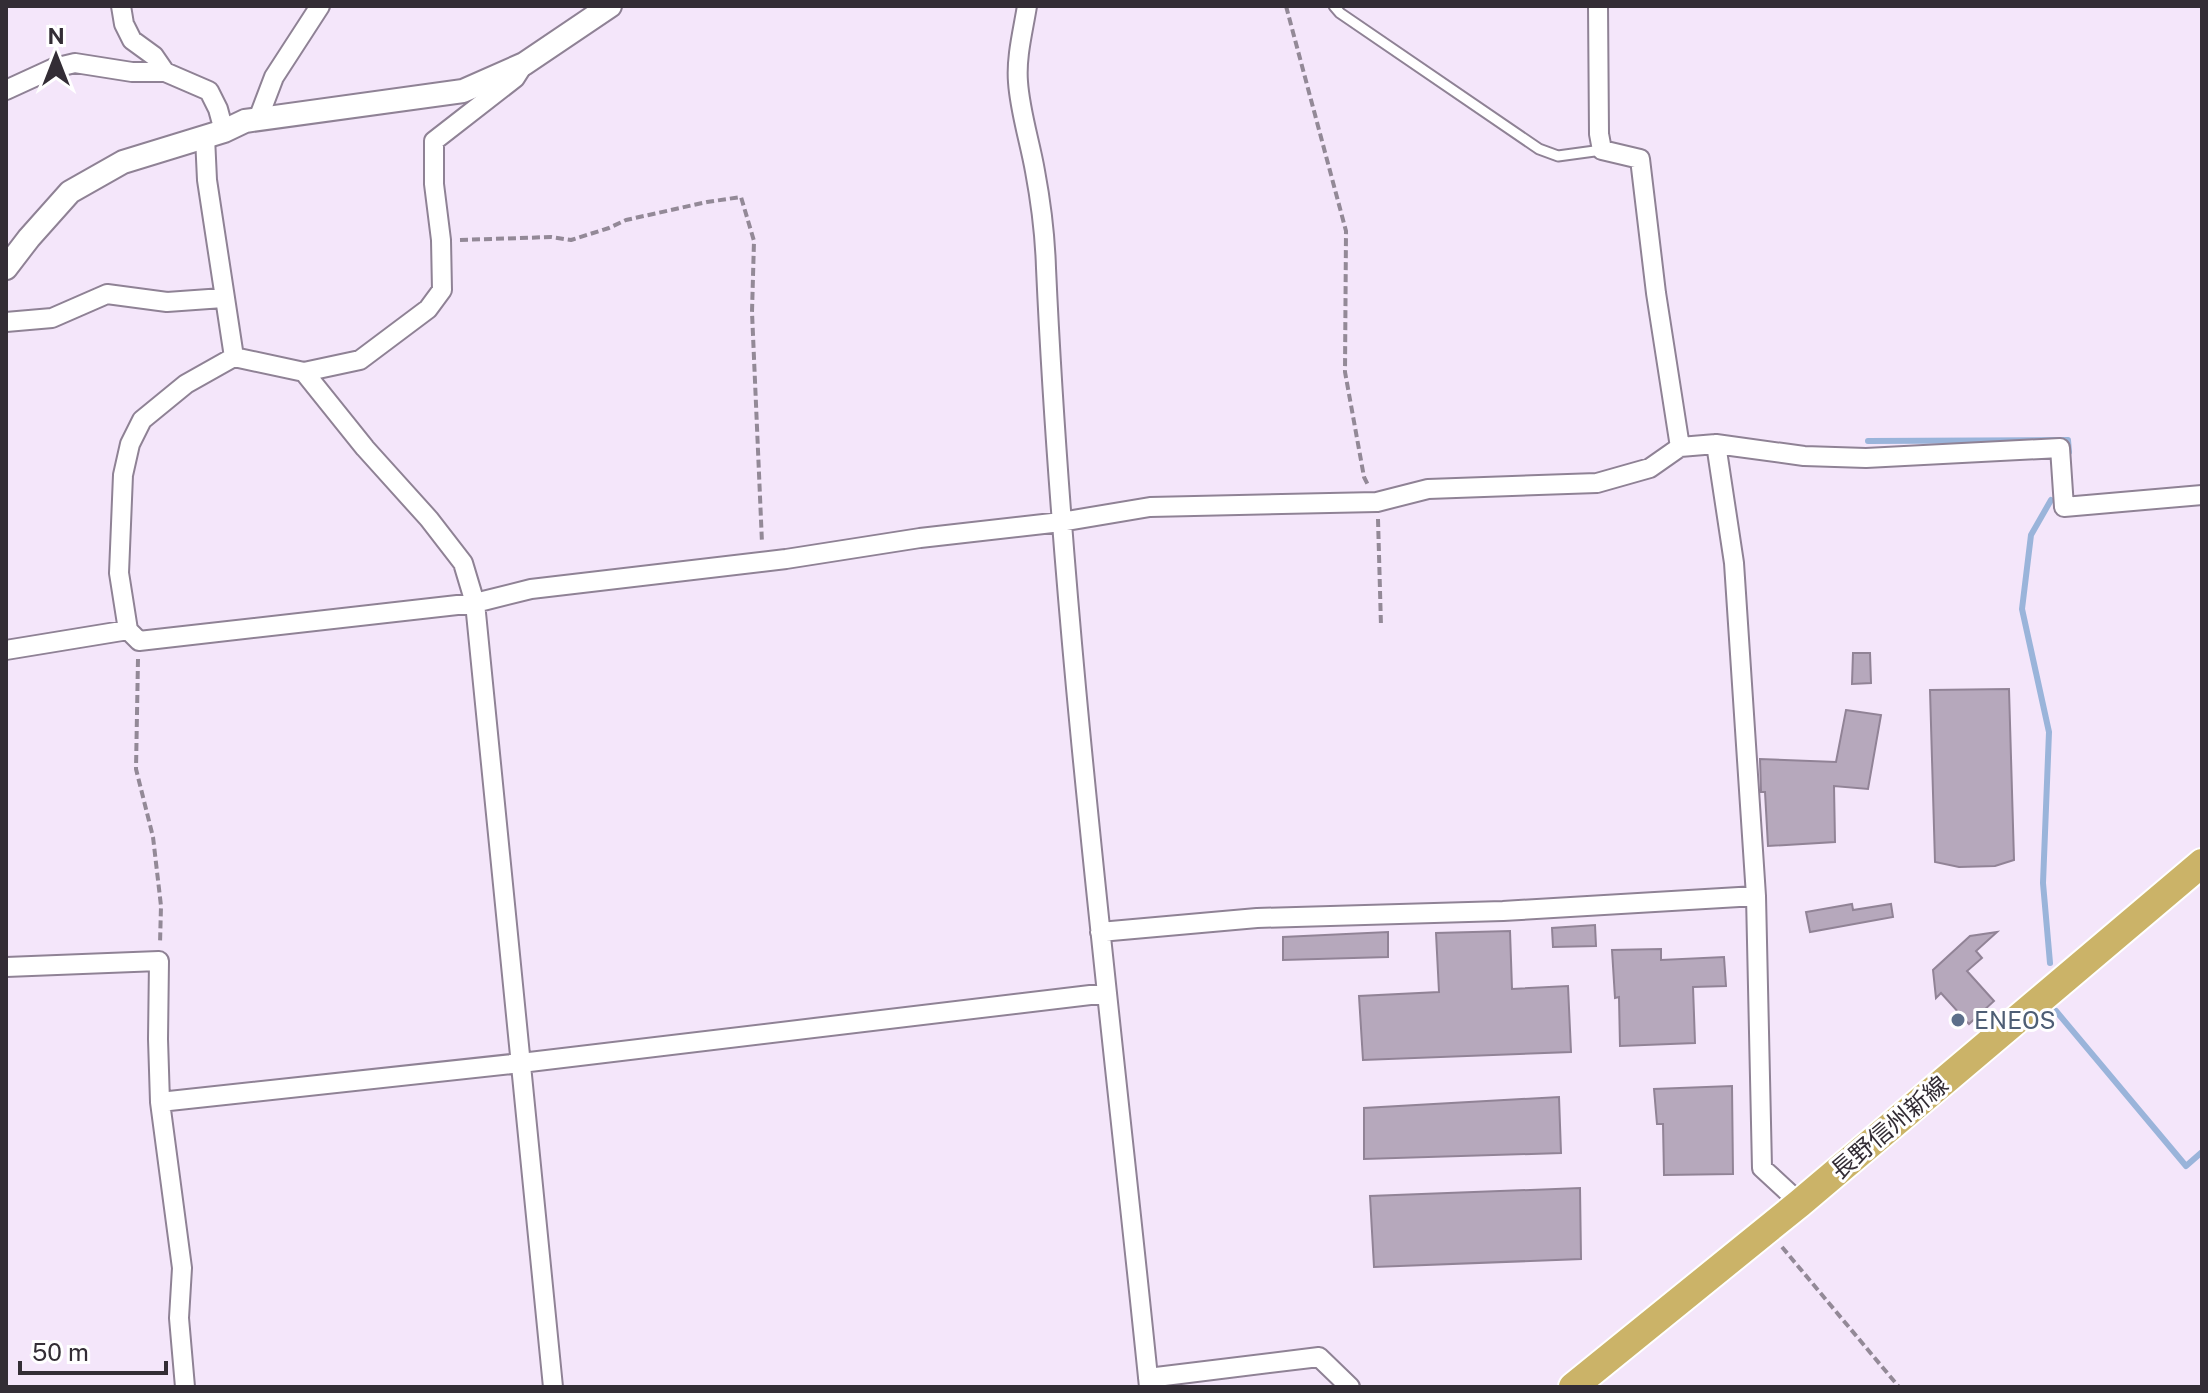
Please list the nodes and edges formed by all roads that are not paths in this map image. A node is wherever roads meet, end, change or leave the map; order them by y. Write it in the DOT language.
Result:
graph roads {
  1 [pos="121,6"];
  2 [pos="320,6"];
  3 [pos="1027,6"];
  4 [pos="1334,6"];
  5 [pos="1598,6"];
  6 [pos="607,7"];
  7 [pos="524,64"];
  8 [pos="165,72"];
  9 [pos="6,90"];
  10 [pos="258,119"];
  11 [pos="214,134"];
  12 [pos="1602,150"];
  13 [pos="6,268"];
  14 [pos="223,298"];
  15 [pos="6,322"];
  16 [pos="234,357"];
  17 [pos="304,372"];
  18 [pos="1716,444"];
  19 [pos="1680,447"];
  20 [pos="2202,495"];
  21 [pos="1061,522"];
  22 [pos="475,603"];
  23 [pos="133,635"];
  24 [pos="6,650"];
  25 [pos="2202,863"];
  26 [pos="1756,896"];
  27 [pos="1100,932"];
  28 [pos="6,967"];
  29 [pos="1107,993"];
  30 [pos="521,1063"];
  31 [pos="160,1102"];
  32 [pos="1800,1203"];
  33 [pos="1149,1383"];
  34 [pos="185,1387"];
  35 [pos="553,1387"];
  36 [pos="1350,1387"];
  37 [pos="1573,1387"];
  1 -- 8 [label="street"];
  2 -- 10 [label="street"];
  3 -- 21 [label="street"];
  4 -- 12 [label="lane"];
  5 -- 12 [label="street"];
  6 -- 7 [label="street"];
  7 -- 10 [label="street"];
  7 -- 17 [label="street"];
  8 -- 9 [label="street"];
  8 -- 11 [label="street"];
  10 -- 11 [label="street"];
  11 -- 13 [label="street"];
  11 -- 14 [label="street"];
  12 -- 19 [label="street"];
  14 -- 15 [label="street"];
  14 -- 16 [label="street"];
  16 -- 17 [label="street"];
  16 -- 23 [label="street"];
  17 -- 22 [label="street"];
  18 -- 19 [label="street"];
  18 -- 20 [label="street"];
  18 -- 26 [label="street"];
  19 -- 21 [label="street"];
  21 -- 22 [label="street"];
  21 -- 27 [label="street"];
  22 -- 23 [label="street"];
  22 -- 30 [label="street"];
  23 -- 24 [label="street"];
  25 -- 32 [label="main road, 長野信州新線"];
  26 -- 27 [label="street"];
  26 -- 32 [label="street"];
  27 -- 29 [label="street"];
  28 -- 31 [label="street"];
  29 -- 30 [label="street"];
  29 -- 33 [label="street"];
  30 -- 31 [label="street"];
  30 -- 35 [label="street"];
  31 -- 34 [label="street"];
  32 -- 37 [label="main road, 長野信州新線"];
  33 -- 36 [label="street"];
}
